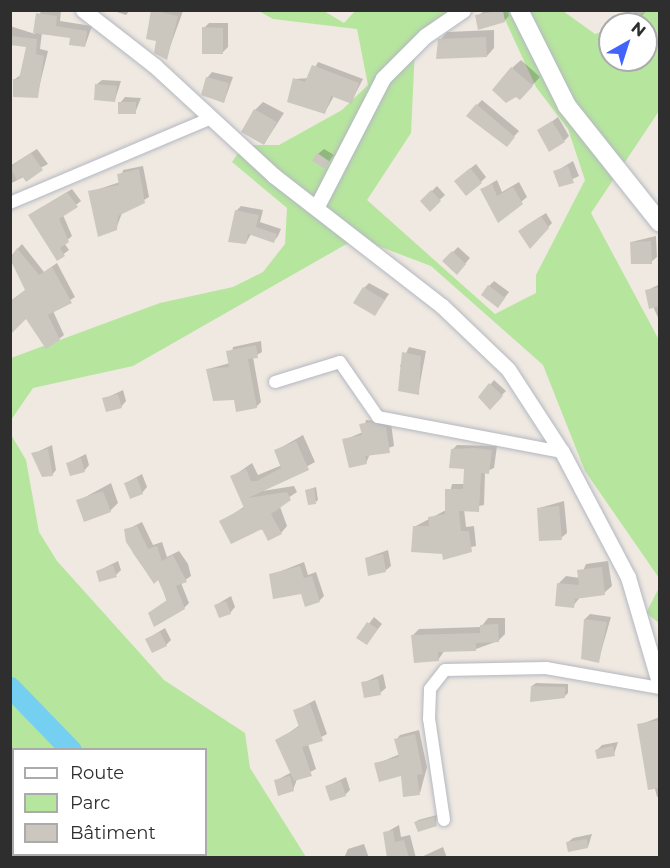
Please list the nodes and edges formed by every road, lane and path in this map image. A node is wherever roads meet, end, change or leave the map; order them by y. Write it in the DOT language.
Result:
graph roads {
  1 [pos="83,10"];
  2 [pos="463,10"];
  3 [pos="519,10"];
  4 [pos="209,118"];
  5 [pos="10,202"];
  6 [pos="316,208"];
  7 [pos="660,222"];
  8 [pos="275,382"];
  9 [pos="562,452"];
  10 [pos="660,687"];
  11 [pos="444,820"];
  1 -- 4 [label="street"];
  2 -- 6 [label="street"];
  3 -- 7 [label="main road"];
  4 -- 5 [label="street"];
  4 -- 6 [label="street"];
  6 -- 9 [label="street"];
  8 -- 9 [label="street"];
  9 -- 10 [label="street"];
  10 -- 11 [label="street"];
}
